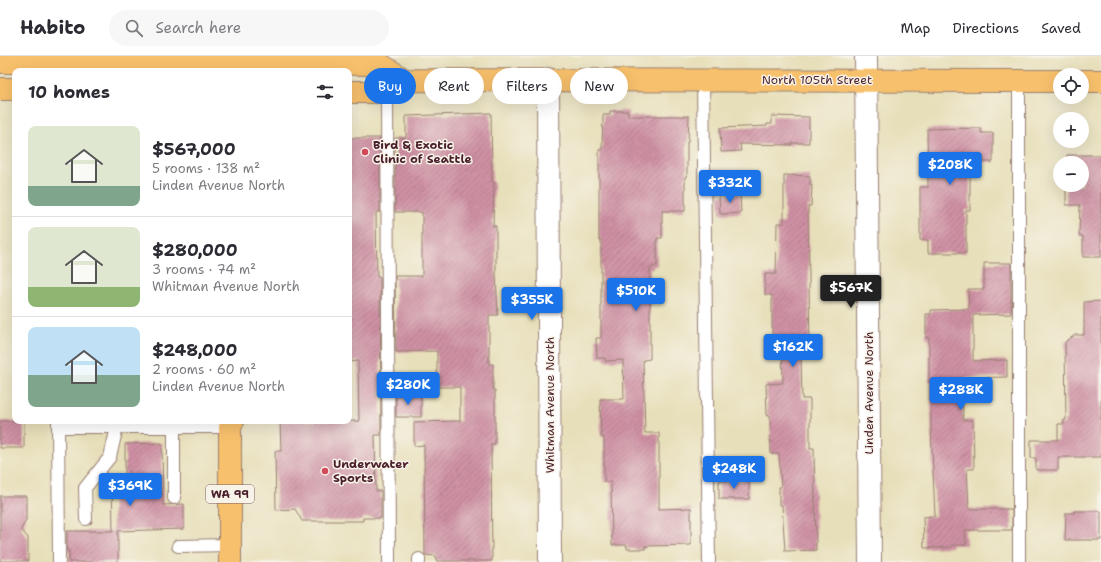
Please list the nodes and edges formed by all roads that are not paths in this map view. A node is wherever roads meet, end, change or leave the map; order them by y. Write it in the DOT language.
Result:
graph roads {
  1 [pos="866,56"];
  2 [pos="53,59"];
  3 [pos="380,60"];
  4 [pos="0,62"];
  5 [pos="209,63"];
  6 [pos="241,64"];
  7 [pos="390,68"];
  8 [pos="492,79"];
  9 [pos="562,79"];
  10 [pos="703,79"];
  11 [pos="416,80"];
  12 [pos="866,80"];
  13 [pos="1019,80"];
  14 [pos="1053,81"];
  15 [pos="1089,81"];
  16 [pos="1101,81"];
  17 [pos="0,89"];
  18 [pos="12,89"];
  19 [pos="352,92"];
  20 [pos="364,92"];
  21 [pos="387,104"];
  22 [pos="548,104"];
  23 [pos="58,424"];
  24 [pos="216,424"];
  25 [pos="230,424"];
  26 [pos="117,427"];
  27 [pos="174,427"];
  28 [pos="174,498"];
  29 [pos="86,519"];
  30 [pos="178,546"];
  31 [pos="230,554"];
  32 [pos="59,562"];
  33 [pos="389,562"];
  34 [pos="550,562"];
  35 [pos="709,562"];
  36 [pos="870,562"];
  37 [pos="1019,562"];
  1 -- 12 [label="street, Linden Avenue North"];
  2 -- 4 [label="main road"];
  2 -- 5 [label="main road"];
  3 -- 6 [label="main road"];
  3 -- 7 [label="main road"];
  5 -- 6 [label="main road"];
  8 -- 11 [label="main road, North 105th Street"];
  9 -- 10 [label="main road, North 105th Street"];
  10 -- 12 [label="main road, North 105th Street"];
  10 -- 35 [label="lane"];
  12 -- 13 [label="main road, North 105th Street"];
  12 -- 36 [label="street, Linden Avenue North"];
  13 -- 14 [label="main road, North 105th Street"];
  13 -- 37 [label="lane"];
  15 -- 16 [label="main road"];
  17 -- 18 [label="main road"];
  19 -- 20 [label="main road"];
  21 -- 33 [label="lane"];
  22 -- 34 [label="street, Whitman Avenue North"];
  23 -- 26 [label="lane"];
  23 -- 32 [label="lane"];
  24 -- 27 [label="lane"];
  25 -- 31 [label="main road, WA 99"];
  26 -- 27 [label="lane"];
  26 -- 29 [label="lane"];
  27 -- 28 [label="lane"];
  30 -- 31 [label="lane"];
}
